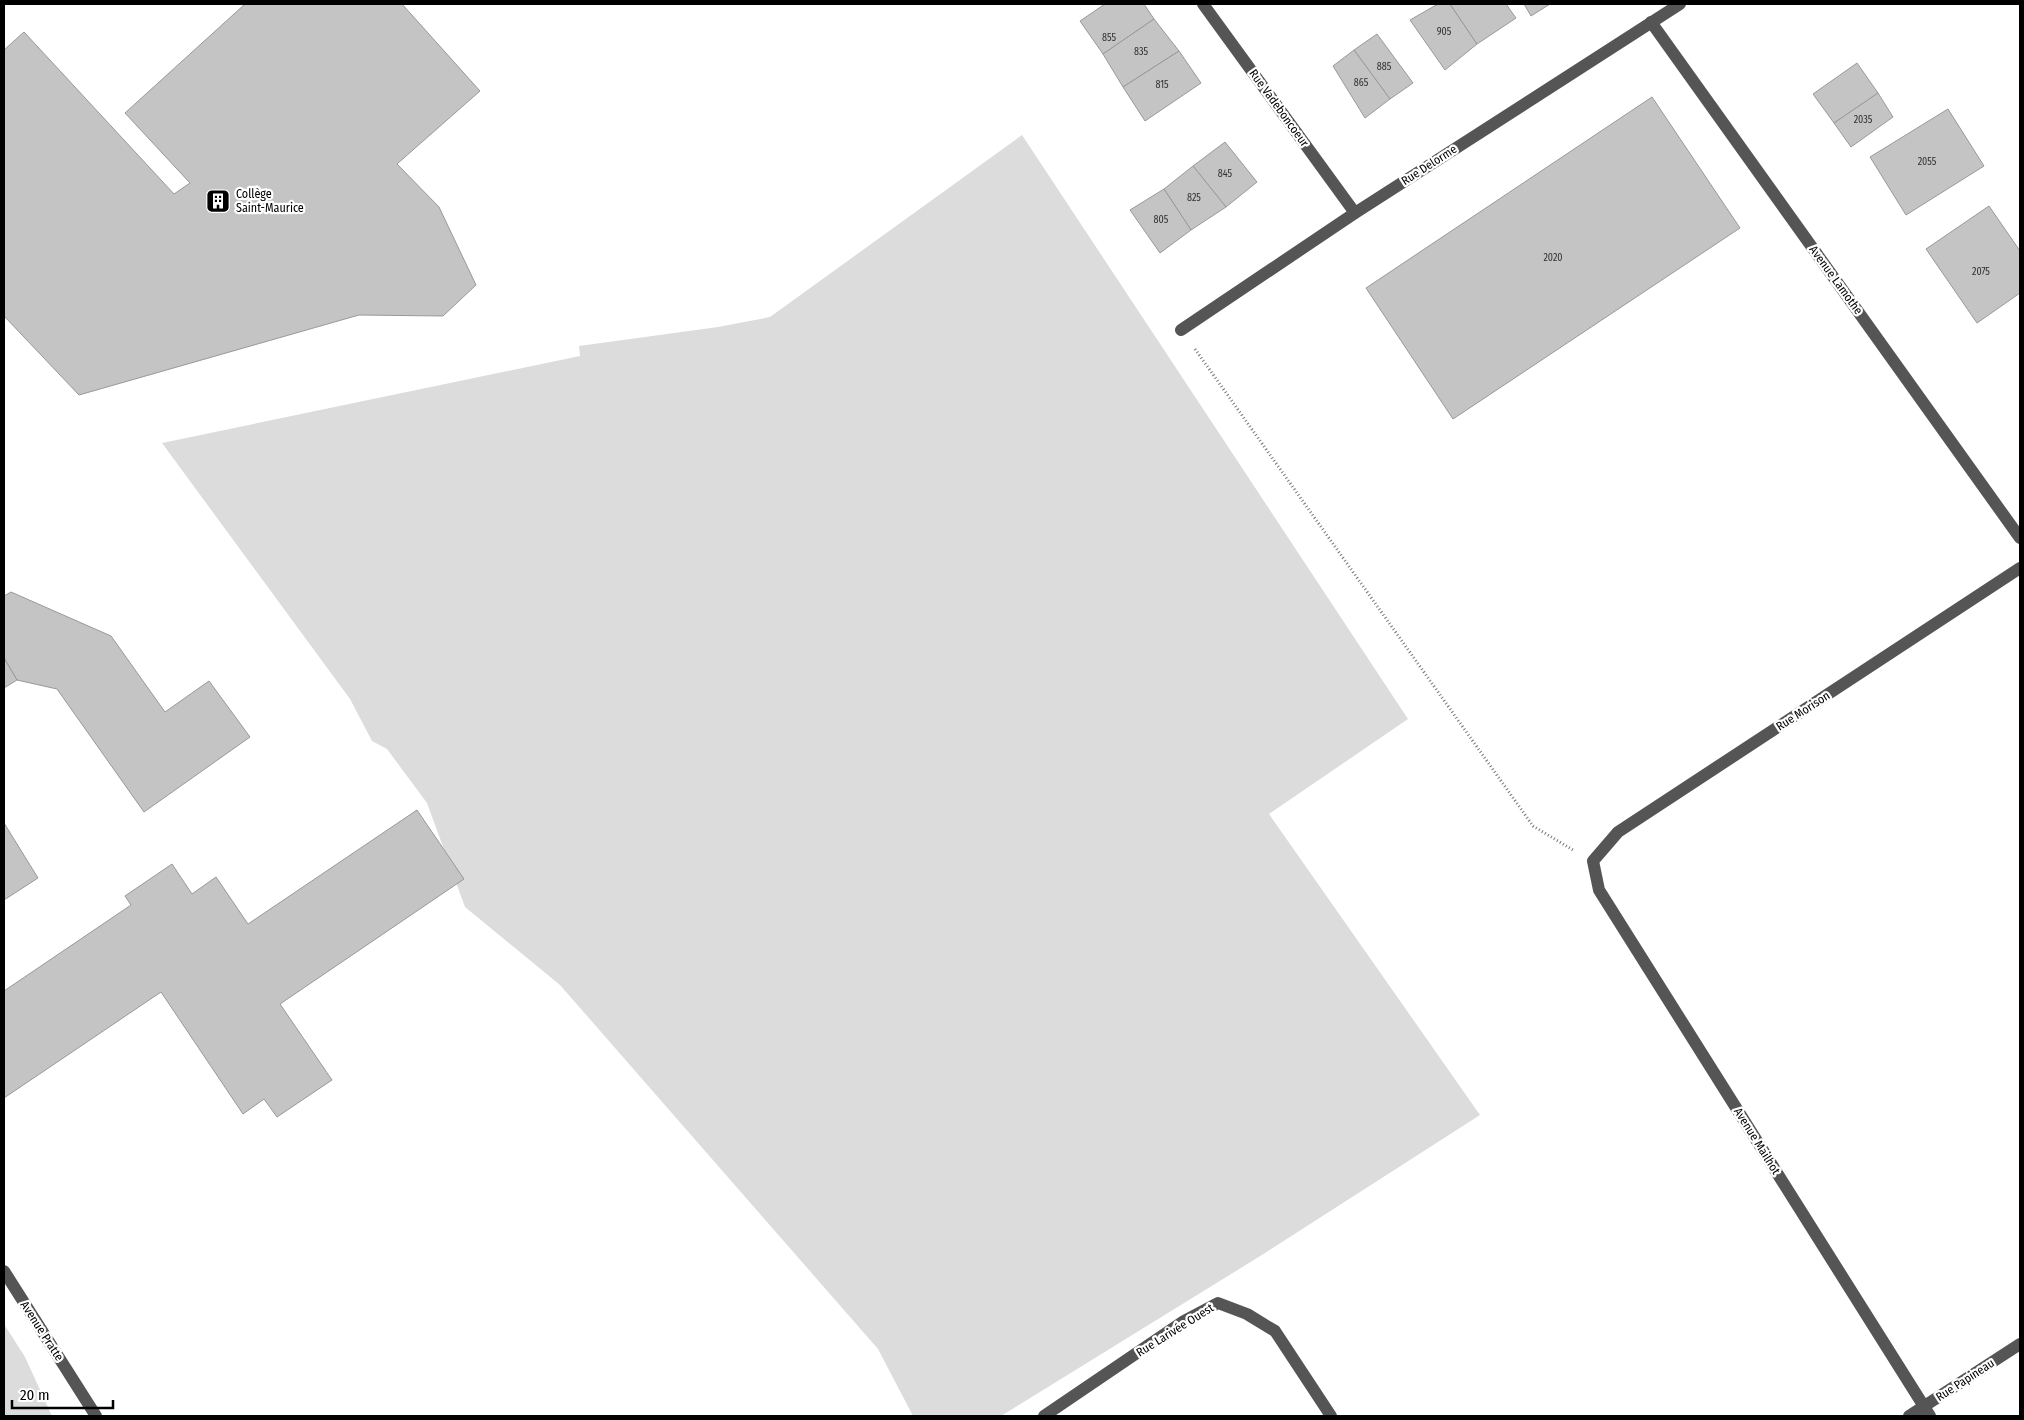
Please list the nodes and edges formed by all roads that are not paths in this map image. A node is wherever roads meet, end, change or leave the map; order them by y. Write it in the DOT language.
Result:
graph roads {
  1 [pos="1203,4"];
  2 [pos="1680,4"];
  3 [pos="1651,22"];
  4 [pos="1355,213"];
  5 [pos="1181,330"];
  6 [pos="2020,538"];
  7 [pos="2020,568"];
  8 [pos="1593,862"];
  9 [pos="4,1271"];
  10 [pos="2020,1344"];
  11 [pos="1927,1411"];
  12 [pos="96,1416"];
  13 [pos="1044,1416"];
  14 [pos="1331,1416"];
  15 [pos="1909,1416"];
  1 -- 4 [label="street, Rue Vadeboncoeur"];
  2 -- 3 [label="street, Rue Delorme"];
  3 -- 4 [label="street, Rue Delorme"];
  3 -- 6 [label="street, Avenue Lamothe"];
  4 -- 5 [label="street, Rue Delorme"];
  7 -- 8 [label="street, Rue Morison"];
  8 -- 11 [label="street, Avenue Mailhot"];
  9 -- 12 [label="street, Avenue Pratte"];
  10 -- 11 [label="street, Rue Papineau"];
  11 -- 15 [label="street, Rue Papineau"];
  13 -- 14 [label="street, Rue Larivée Ouest"];
}
